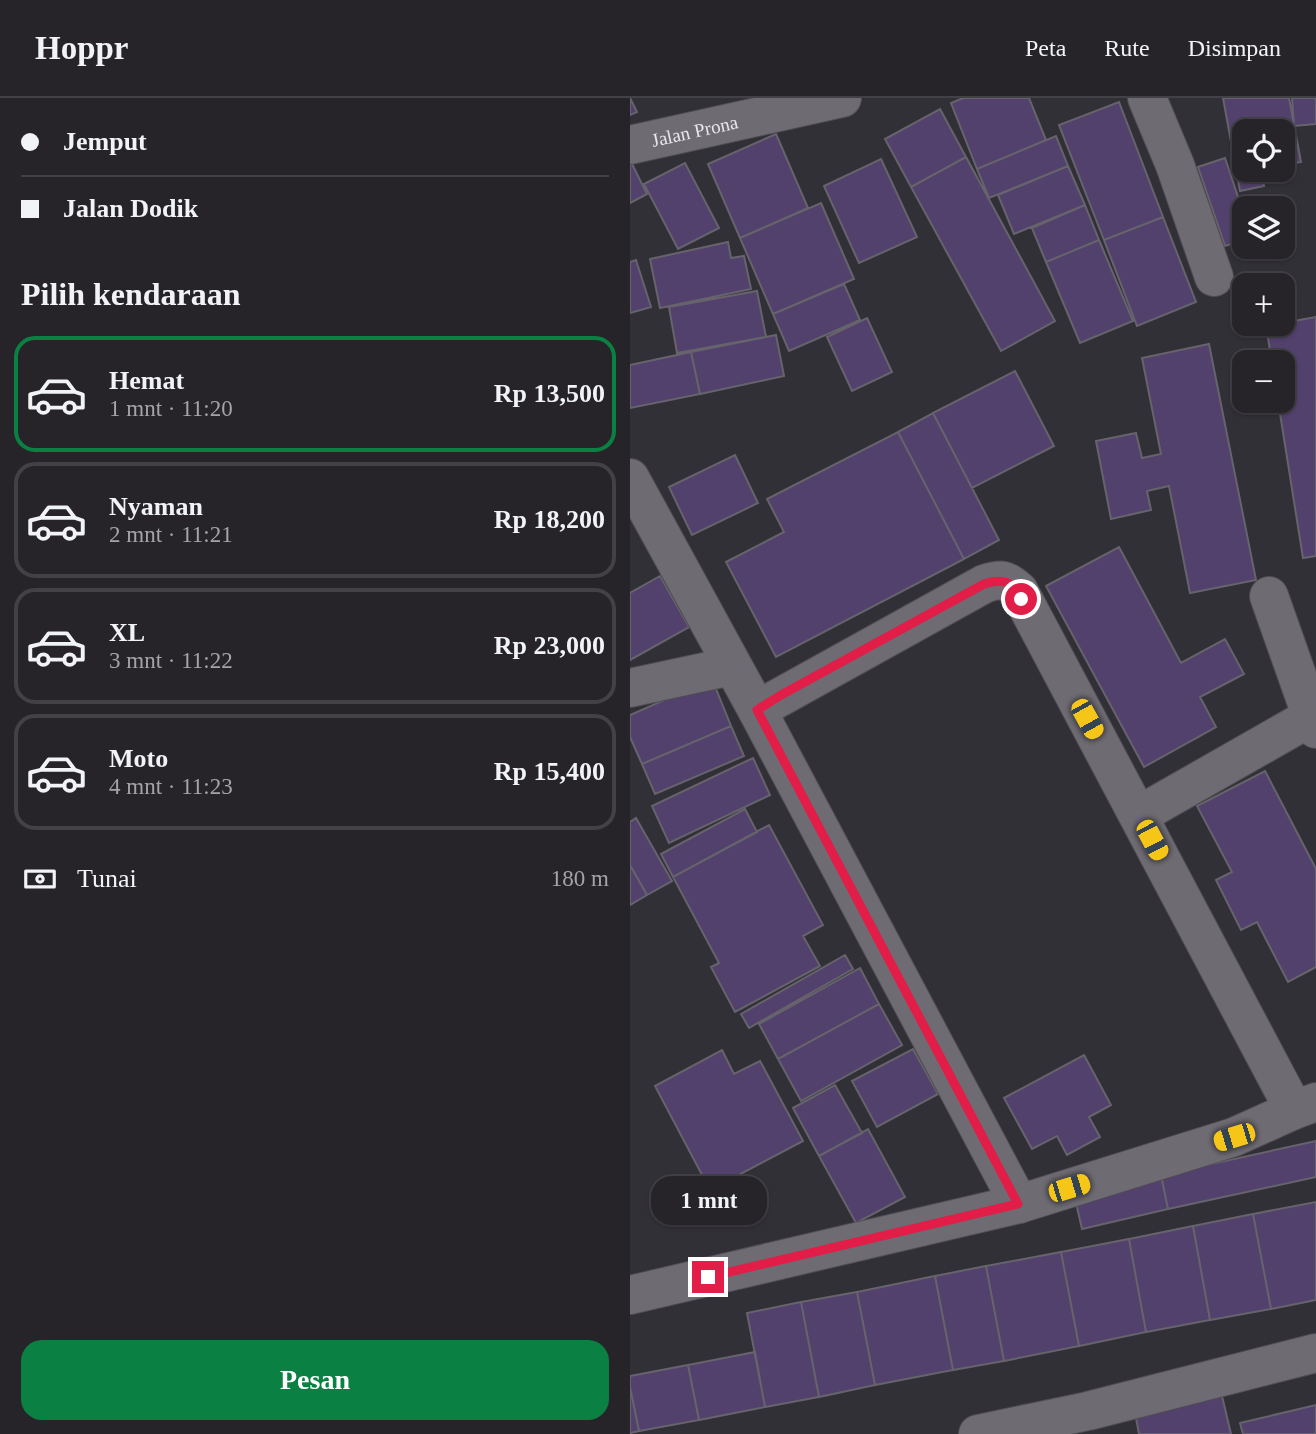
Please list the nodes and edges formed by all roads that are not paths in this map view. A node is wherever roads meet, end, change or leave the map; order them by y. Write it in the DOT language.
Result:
graph roads {
  1 [pos="842,98"];
  2 [pos="1147,98"];
  3 [pos="630,145"];
  4 [pos="1214,277"];
  5 [pos="630,478"];
  6 [pos="1269,596"];
  7 [pos="732,666"];
  8 [pos="630,688"];
  9 [pos="757,710"];
  10 [pos="1313,723"];
  11 [pos="1139,815"];
  12 [pos="1305,1106"];
  13 [pos="1018,1204"];
  14 [pos="630,1295"];
  15 [pos="1316,1353"];
  16 [pos="1091,1422"];
  17 [pos="978,1434"];
  1 -- 3 [label="street, Jalan Prona"];
  2 -- 4 [label="street"];
  5 -- 7 [label="street"];
  6 -- 10 [label="street"];
  7 -- 8 [label="street"];
  7 -- 9 [label="street"];
  9 -- 11 [label="street"];
  9 -- 13 [label="street"];
  10 -- 11 [label="street"];
  11 -- 12 [label="street"];
  12 -- 13 [label="street"];
  13 -- 14 [label="street"];
  15 -- 16 [label="street"];
  16 -- 17 [label="street"];
}
